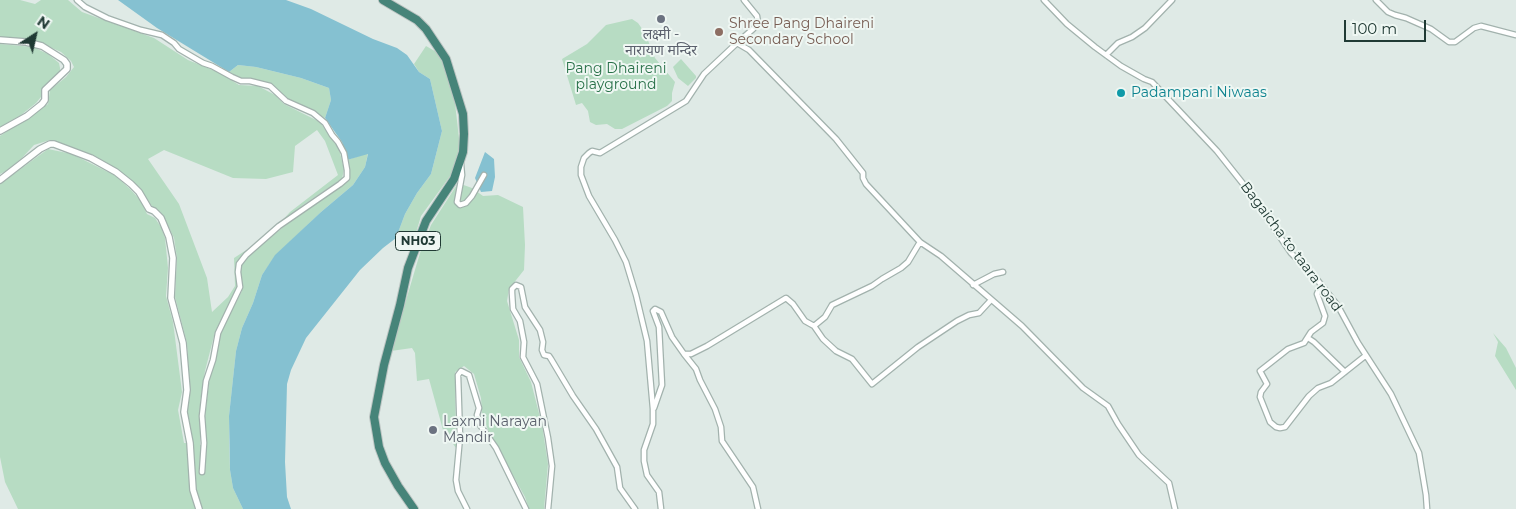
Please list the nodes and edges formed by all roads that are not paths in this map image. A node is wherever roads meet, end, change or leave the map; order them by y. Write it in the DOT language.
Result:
graph roads {
  1 [pos="77,0"];
  2 [pos="383,0"];
  3 [pos="744,0"];
  4 [pos="1044,0"];
  5 [pos="1172,0"];
  6 [pos="1376,0"];
  7 [pos="1516,35"];
  8 [pos="0,40"];
  9 [pos="737,42"];
  10 [pos="1106,55"];
  11 [pos="0,131"];
  12 [pos="463,152"];
  13 [pos="484,176"];
  14 [pos="0,180"];
  15 [pos="920,242"];
  16 [pos="1003,272"];
  17 [pos="973,285"];
  18 [pos="1321,285"];
  19 [pos="991,300"];
  20 [pos="814,326"];
  21 [pos="1308,338"];
  22 [pos="684,354"];
  23 [pos="1365,356"];
  24 [pos="1345,372"];
  25 [pos="654,409"];
  26 [pos="202,472"];
  27 [pos="199,509"];
  28 [pos="414,509"];
  29 [pos="467,509"];
  30 [pos="526,509"];
  31 [pos="548,509"];
  32 [pos="634,509"];
  33 [pos="661,509"];
  34 [pos="758,509"];
  35 [pos="1175,509"];
  36 [pos="1427,509"];
  1 -- 26 [label="street"];
  2 -- 12 [label="highway, NH03"];
  3 -- 9 [label="street"];
  4 -- 10 [label="street, Bagaicha to taara road"];
  5 -- 10 [label="street"];
  6 -- 7 [label="street"];
  8 -- 11 [label="street"];
  9 -- 15 [label="street"];
  9 -- 25 [label="street"];
  10 -- 18 [label="street, Bagaicha to taara road"];
  12 -- 13 [label="street"];
  12 -- 28 [label="highway, NH03"];
  14 -- 27 [label="street"];
  15 -- 17 [label="street"];
  15 -- 20 [label="street"];
  16 -- 17 [label="street"];
  17 -- 19 [label="street"];
  18 -- 21 [label="street"];
  18 -- 23 [label="street, Bagaicha to taara road"];
  19 -- 20 [label="street"];
  19 -- 35 [label="street"];
  20 -- 22 [label="street"];
  21 -- 24 [label="street"];
  21 -- 24 [label="street"];
  22 -- 25 [label="street"];
  22 -- 34 [label="street"];
  23 -- 24 [label="street"];
  23 -- 36 [label="street, Bagaicha to taara road"];
  25 -- 33 [label="street"];
  29 -- 30 [label="street"];
  31 -- 32 [label="street"];
}
